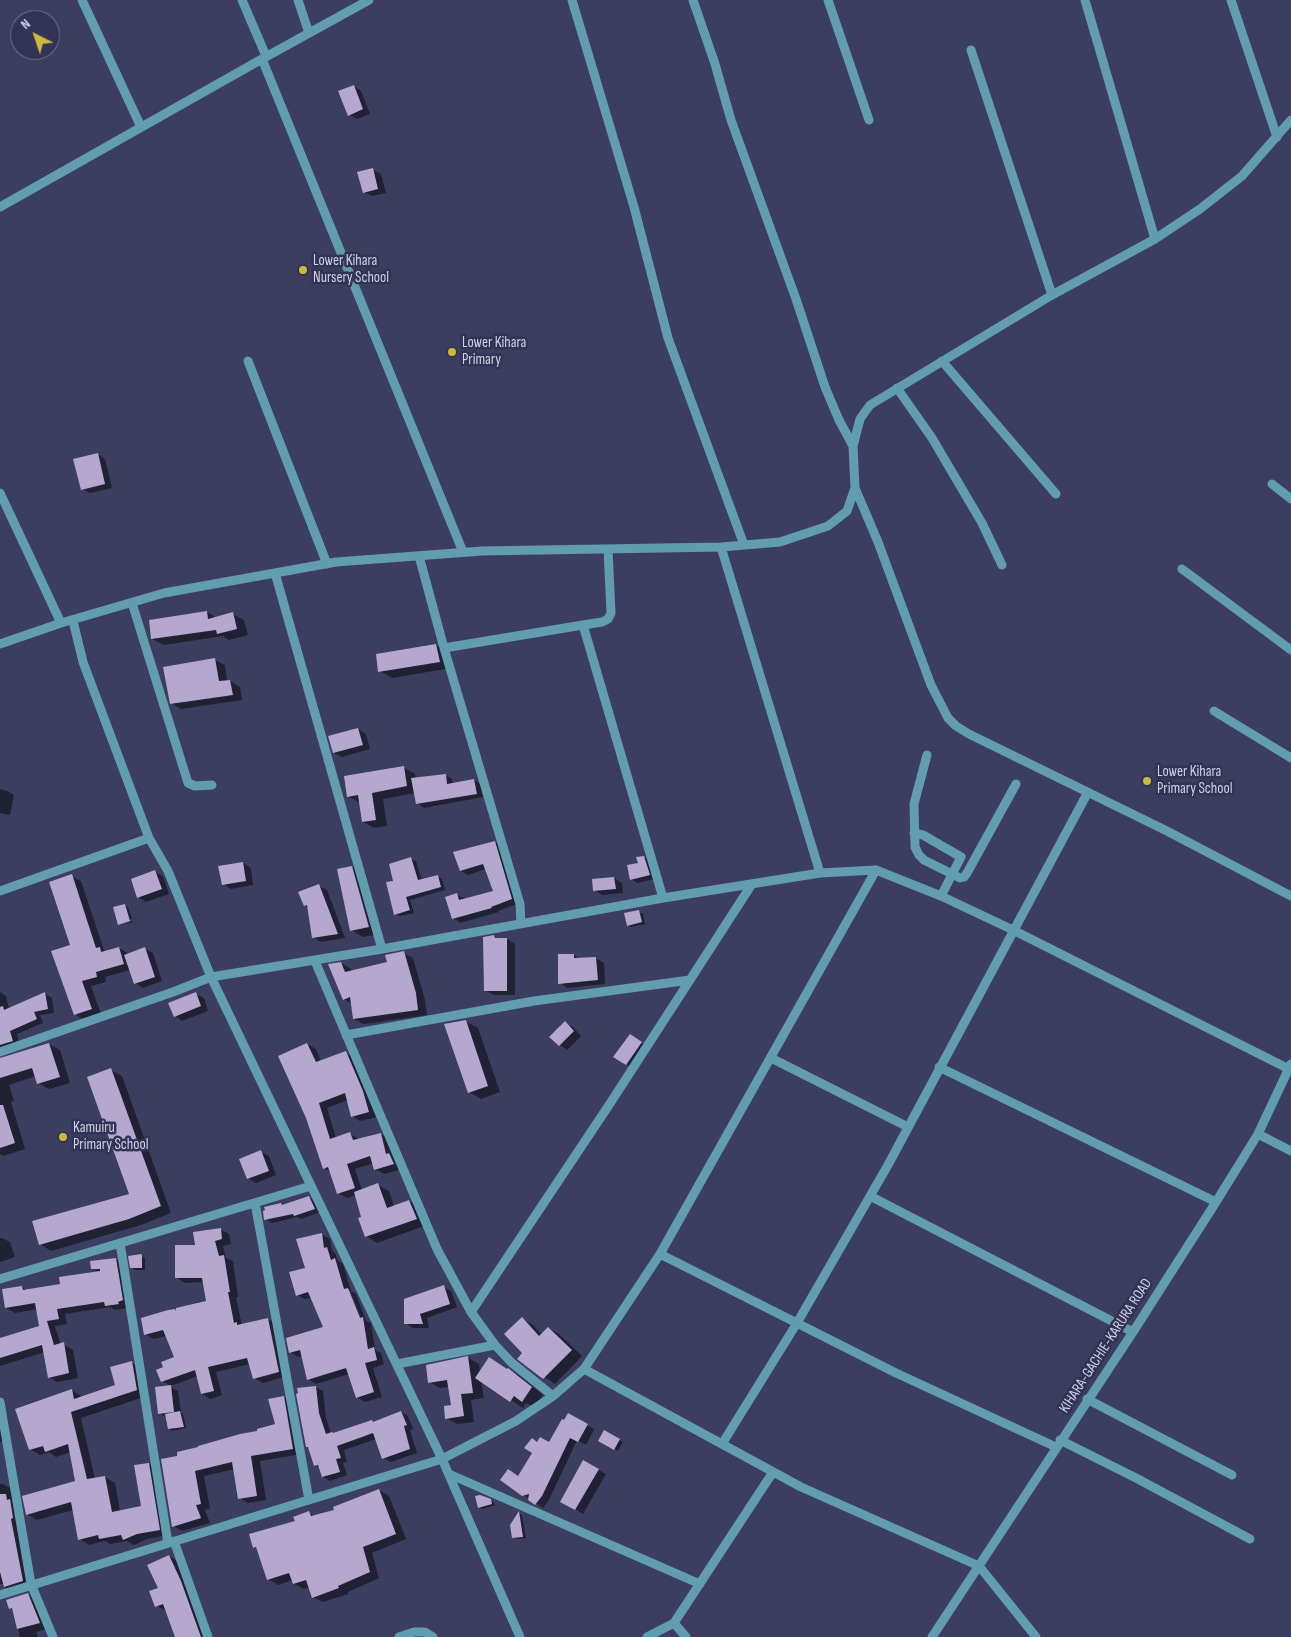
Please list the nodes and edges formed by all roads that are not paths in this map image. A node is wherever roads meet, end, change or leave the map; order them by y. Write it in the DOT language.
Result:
graph roads {
  1 [pos="82,0"];
  2 [pos="242,0"];
  3 [pos="298,0"];
  4 [pos="572,0"];
  5 [pos="693,0"];
  6 [pos="828,0"];
  7 [pos="1085,0"];
  8 [pos="1231,0"];
  9 [pos="364,1"];
  10 [pos="309,33"];
  11 [pos="971,50"];
  12 [pos="264,57"];
  13 [pos="869,120"];
  14 [pos="1291,120"];
  15 [pos="141,127"];
  16 [pos="1277,137"];
  17 [pos="0,207"];
  18 [pos="1155,238"];
  19 [pos="1052,295"];
  20 [pos="248,361"];
  21 [pos="942,361"];
  22 [pos="897,388"];
  23 [pos="853,446"];
  24 [pos="1272,484"];
  25 [pos="855,488"];
  26 [pos="0,493"];
  27 [pos="1056,494"];
  28 [pos="1291,499"];
  29 [pos="744,545"];
  30 [pos="721,547"];
  31 [pos="608,549"];
  32 [pos="463,552"];
  33 [pos="420,556"];
  34 [pos="327,564"];
  35 [pos="1002,565"];
  36 [pos="1182,568"];
  37 [pos="275,573"];
  38 [pos="132,603"];
  39 [pos="73,621"];
  40 [pos="61,623"];
  41 [pos="583,625"];
  42 [pos="0,644"];
  43 [pos="444,648"];
  44 [pos="1291,650"];
  45 [pos="1214,711"];
  46 [pos="927,755"];
  47 [pos="1291,758"];
  48 [pos="1016,784"];
  49 [pos="212,785"];
  50 [pos="1088,792"];
  51 [pos="914,833"];
  52 [pos="150,838"];
  53 [pos="876,870"];
  54 [pos="820,872"];
  55 [pos="952,875"];
  56 [pos="752,884"];
  57 [pos="0,891"];
  58 [pos="941,896"];
  59 [pos="1291,896"];
  60 [pos="663,898"];
  61 [pos="521,924"];
  62 [pos="1013,930"];
  63 [pos="382,949"];
  64 [pos="315,960"];
  65 [pos="211,976"];
  66 [pos="690,980"];
  67 [pos="346,1035"];
  68 [pos="0,1052"];
  69 [pos="770,1058"];
  70 [pos="939,1067"];
  71 [pos="1290,1067"];
  72 [pos="908,1127"];
  73 [pos="1258,1134"];
  74 [pos="1291,1151"];
  75 [pos="312,1186"];
  76 [pos="870,1196"];
  77 [pos="1216,1202"];
  78 [pos="255,1203"];
  79 [pos="120,1243"];
  80 [pos="660,1254"];
  81 [pos="0,1279"];
  82 [pos="471,1312"];
  83 [pos="797,1323"];
  84 [pos="1133,1332"];
  85 [pos="495,1345"];
  86 [pos="397,1364"];
  87 [pos="584,1370"];
  88 [pos="553,1396"];
  89 [pos="1087,1399"];
  90 [pos="0,1402"];
  91 [pos="722,1444"];
  92 [pos="1058,1444"];
  93 [pos="442,1459"];
  94 [pos="773,1472"];
  95 [pos="449,1474"];
  96 [pos="1232,1475"];
  97 [pos="309,1500"];
  98 [pos="1250,1539"];
  99 [pos="171,1542"];
  100 [pos="978,1566"];
  101 [pos="31,1584"];
  102 [pos="700,1584"];
  103 [pos="0,1594"];
  104 [pos="674,1624"];
  105 [pos="936,1635"];
  106 [pos="53,1637"];
  107 [pos="208,1637"];
  108 [pos="399,1637"];
  109 [pos="433,1637"];
  110 [pos="520,1637"];
  111 [pos="647,1637"];
  112 [pos="686,1637"];
  113 [pos="1036,1637"];
  1 -- 15 [label="street"];
  2 -- 12 [label="street"];
  3 -- 10 [label="street"];
  4 -- 29 [label="street"];
  5 -- 23 [label="street"];
  6 -- 13 [label="street"];
  7 -- 18 [label="street"];
  8 -- 16 [label="street"];
  9 -- 10 [label="street"];
  10 -- 12 [label="street"];
  11 -- 19 [label="street"];
  12 -- 15 [label="street"];
  12 -- 32 [label="street"];
  14 -- 16 [label="street"];
  15 -- 17 [label="street"];
  16 -- 18 [label="street"];
  18 -- 19 [label="street"];
  19 -- 21 [label="street"];
  20 -- 34 [label="street"];
  21 -- 22 [label="street"];
  21 -- 27 [label="street"];
  22 -- 23 [label="street"];
  22 -- 35 [label="street"];
  23 -- 25 [label="street"];
  24 -- 28 [label="street"];
  25 -- 29 [label="street"];
  25 -- 50 [label="street"];
  26 -- 40 [label="street"];
  29 -- 30 [label="street"];
  30 -- 31 [label="street"];
  30 -- 54 [label="street"];
  31 -- 32 [label="street"];
  31 -- 41 [label="street"];
  32 -- 33 [label="street"];
  33 -- 34 [label="street"];
  33 -- 43 [label="street"];
  34 -- 37 [label="street"];
  36 -- 44 [label="street"];
  37 -- 38 [label="street"];
  37 -- 63 [label="street"];
  38 -- 39 [label="street"];
  38 -- 49 [label="street"];
  39 -- 40 [label="street"];
  39 -- 52 [label="street"];
  40 -- 42 [label="street"];
  41 -- 43 [label="street"];
  41 -- 60 [label="street"];
  43 -- 61 [label="street"];
  45 -- 47 [label="street"];
  46 -- 51 [label="street"];
  48 -- 55 [label="street"];
  50 -- 59 [label="street"];
  50 -- 62 [label="street"];
  51 -- 55 [label="street"];
  51 -- 55 [label="street"];
  52 -- 57 [label="street"];
  52 -- 65 [label="street"];
  53 -- 54 [label="street"];
  53 -- 58 [label="street"];
  53 -- 69 [label="street"];
  54 -- 56 [label="street"];
  55 -- 58 [label="street"];
  56 -- 60 [label="street"];
  56 -- 66 [label="street"];
  58 -- 62 [label="street"];
  60 -- 61 [label="street"];
  61 -- 63 [label="street"];
  62 -- 70 [label="street"];
  62 -- 71 [label="street"];
  63 -- 64 [label="street"];
  64 -- 65 [label="street"];
  64 -- 67 [label="street"];
  65 -- 68 [label="street"];
  65 -- 75 [label="street"];
  66 -- 67 [label="street"];
  66 -- 82 [label="street"];
  67 -- 82 [label="street"];
  69 -- 72 [label="street"];
  69 -- 80 [label="street"];
  70 -- 72 [label="street"];
  70 -- 77 [label="street"];
  71 -- 73 [label="street, KIHARA-GACHIE-KARURA ROAD"];
  72 -- 76 [label="street"];
  73 -- 74 [label="street"];
  73 -- 77 [label="street, KIHARA-GACHIE-KARURA ROAD"];
  75 -- 78 [label="street"];
  75 -- 86 [label="street"];
  76 -- 83 [label="street"];
  76 -- 84 [label="street"];
  77 -- 84 [label="street, KIHARA-GACHIE-KARURA ROAD"];
  78 -- 79 [label="street"];
  78 -- 97 [label="street"];
  79 -- 81 [label="street"];
  79 -- 99 [label="street"];
  80 -- 83 [label="street"];
  80 -- 87 [label="street"];
  82 -- 85 [label="street"];
  83 -- 91 [label="street"];
  83 -- 92 [label="street"];
  84 -- 89 [label="street, KIHARA-GACHIE-KARURA ROAD"];
  85 -- 86 [label="street"];
  85 -- 88 [label="street"];
  86 -- 93 [label="street"];
  87 -- 88 [label="street"];
  87 -- 91 [label="street"];
  88 -- 93 [label="street"];
  89 -- 92 [label="street, KIHARA-GACHIE-KARURA ROAD"];
  89 -- 96 [label="street"];
  90 -- 101 [label="street"];
  91 -- 94 [label="street"];
  92 -- 98 [label="street"];
  92 -- 100 [label="street, KIHARA-GACHIE-KARURA ROAD"];
  93 -- 95 [label="street"];
  93 -- 97 [label="street"];
  94 -- 100 [label="street"];
  94 -- 102 [label="street"];
  95 -- 102 [label="street"];
  95 -- 110 [label="street"];
  97 -- 99 [label="street"];
  99 -- 101 [label="street"];
  99 -- 107 [label="street"];
  100 -- 105 [label="street, KIHARA-GACHIE-KARURA ROAD"];
  100 -- 113 [label="street"];
  101 -- 103 [label="street"];
  101 -- 106 [label="street"];
  102 -- 104 [label="street"];
  104 -- 111 [label="street"];
  104 -- 112 [label="street"];
  108 -- 109 [label="street"];
}
